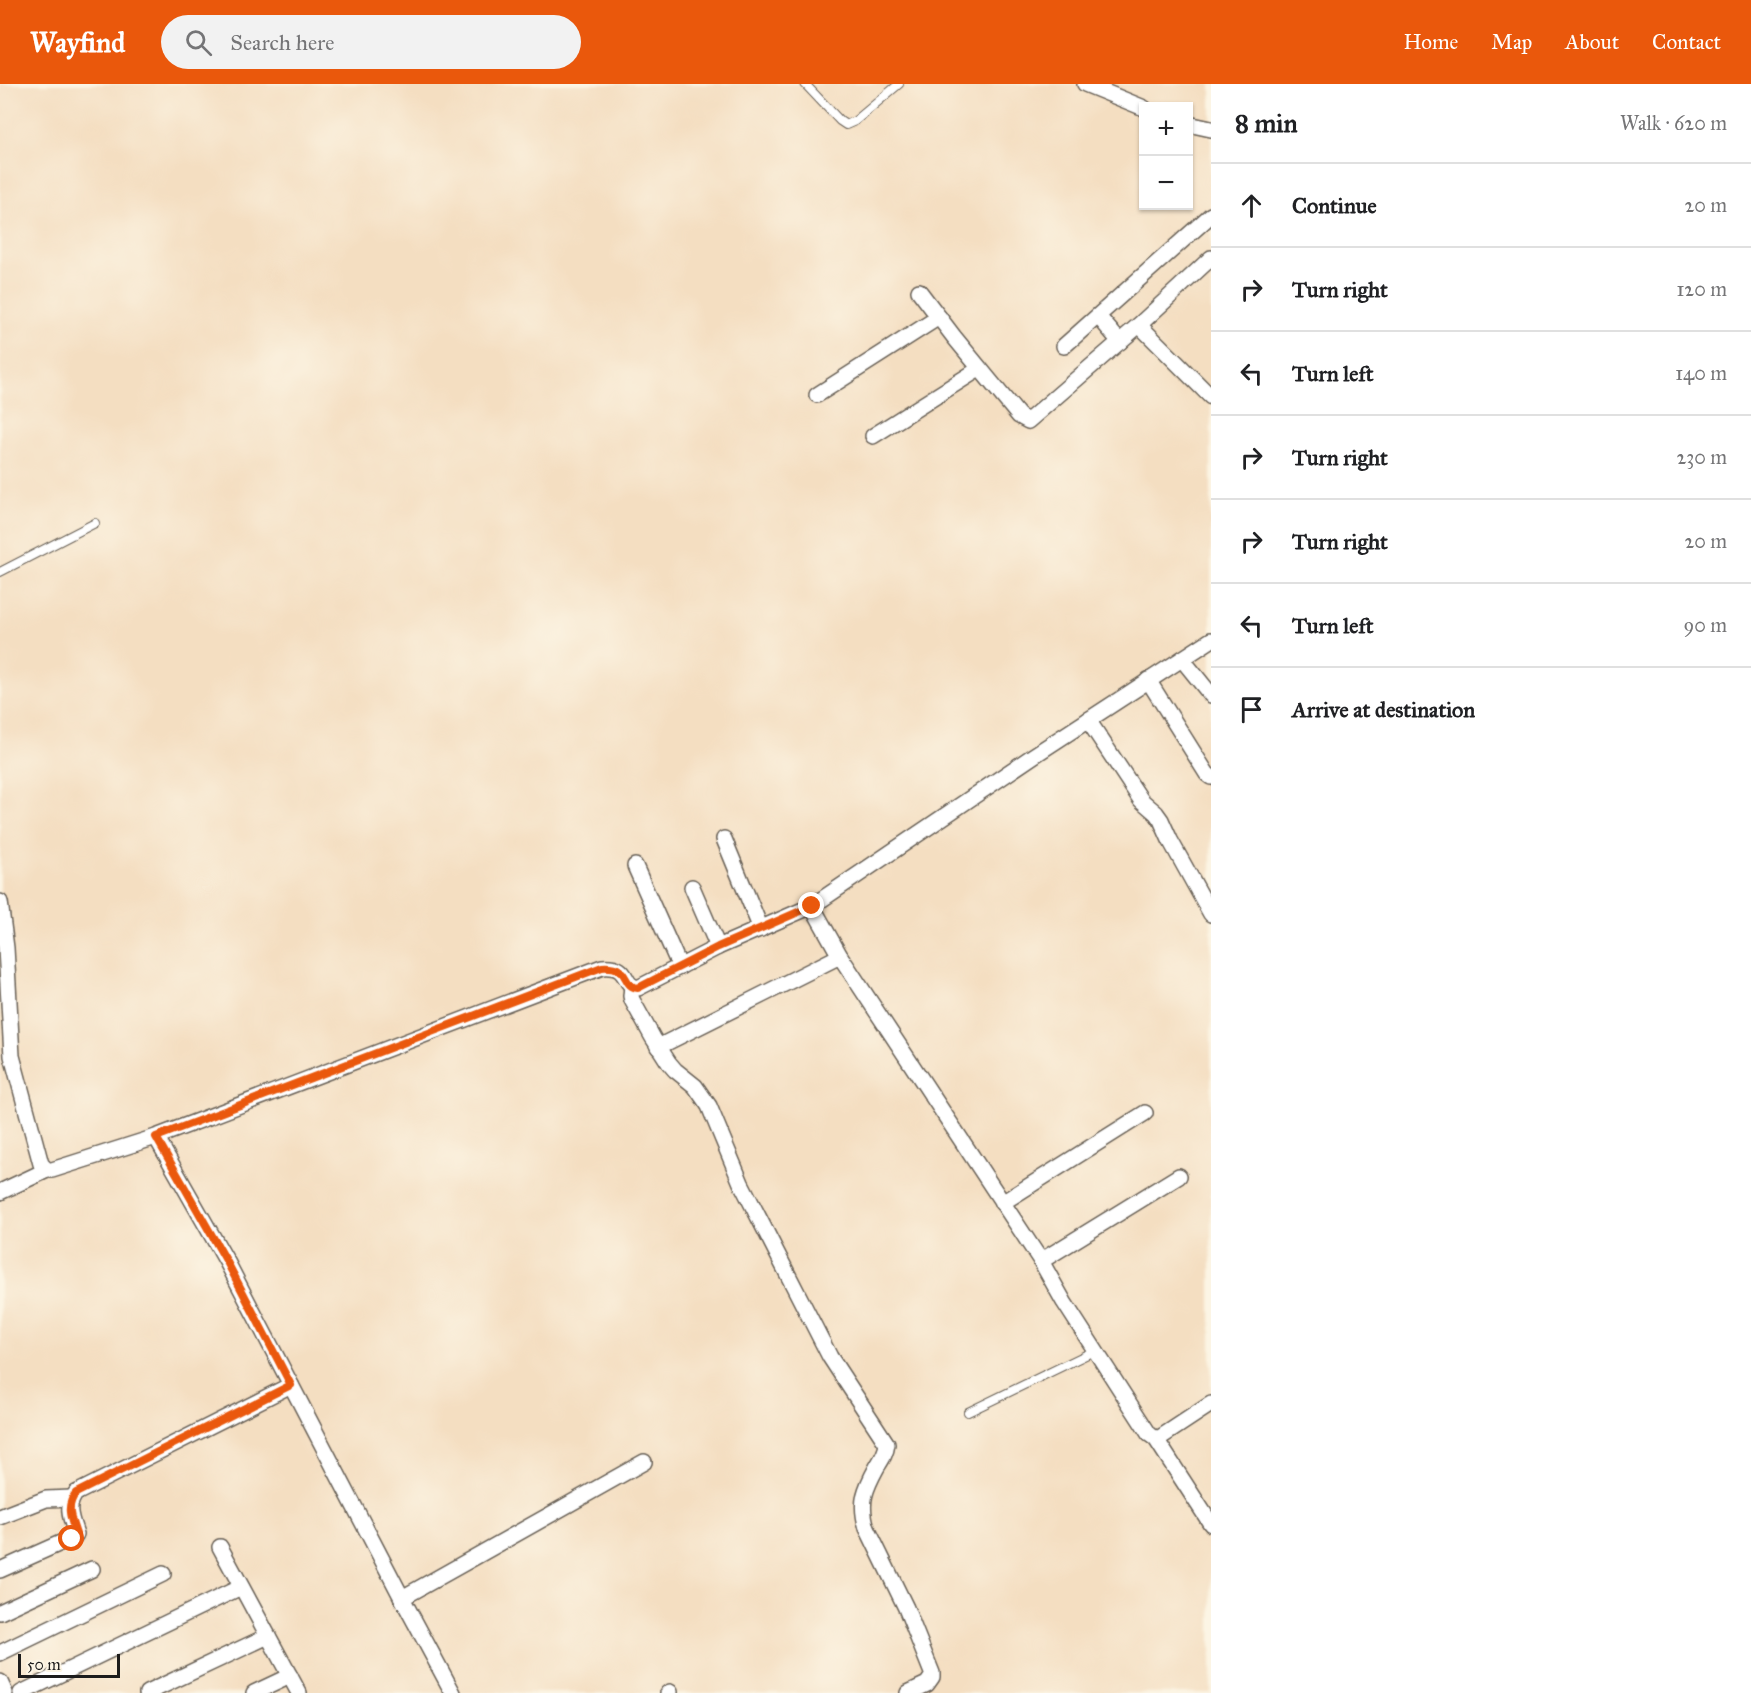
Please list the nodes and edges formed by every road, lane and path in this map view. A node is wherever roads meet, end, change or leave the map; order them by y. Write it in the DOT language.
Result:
graph roads {
  1 [pos="805,84"];
  2 [pos="899,84"];
  3 [pos="1086,84"];
  4 [pos="1139,106"];
  5 [pos="1193,125"];
  6 [pos="1211,129"];
  7 [pos="1211,215"];
  8 [pos="1211,258"];
  9 [pos="919,291"];
  10 [pos="1098,316"];
  11 [pos="939,317"];
  12 [pos="1139,325"];
  13 [pos="1120,342"];
  14 [pos="1064,346"];
  15 [pos="979,369"];
  16 [pos="818,395"];
  17 [pos="1211,397"];
  18 [pos="873,436"];
  19 [pos="95,523"];
  20 [pos="0,572"];
  21 [pos="1211,640"];
  22 [pos="1182,659"];
  23 [pos="1148,680"];
  24 [pos="1211,695"];
  25 [pos="1088,720"];
  26 [pos="1211,777"];
  27 [pos="724,839"];
  28 [pos="634,866"];
  29 [pos="692,887"];
  30 [pos="0,902"];
  31 [pos="812,906"];
  32 [pos="1211,914"];
  33 [pos="761,929"];
  34 [pos="718,947"];
  35 [pos="840,956"];
  36 [pos="680,967"];
  37 [pos="632,986"];
  38 [pos="658,1047"];
  39 [pos="6,1053"];
  40 [pos="1145,1113"];
  41 [pos="156,1137"];
  42 [pos="47,1170"];
  43 [pos="1179,1176"];
  44 [pos="0,1192"];
  45 [pos="1002,1203"];
  46 [pos="1041,1261"];
  47 [pos="1096,1350"];
  48 [pos="291,1385"];
  49 [pos="1211,1404"];
  50 [pos="968,1412"];
  51 [pos="1156,1439"];
  52 [pos="644,1462"];
  53 [pos="72,1498"];
  54 [pos="0,1517"];
  55 [pos="1211,1524"];
  56 [pos="220,1547"];
  57 [pos="92,1569"];
  58 [pos="0,1570"];
  59 [pos="164,1574"];
  60 [pos="241,1587"];
  61 [pos="402,1598"];
  62 [pos="0,1612"];
  63 [pos="268,1636"];
  64 [pos="0,1653"];
  65 [pos="290,1676"];
  66 [pos="0,1682"];
  67 [pos="5,1693"];
  68 [pos="21,1693"];
  69 [pos="147,1693"];
  70 [pos="254,1693"];
  71 [pos="299,1693"];
  72 [pos="453,1693"];
  73 [pos="908,1693"];
  1 -- 2 [label="lane"];
  3 -- 4 [label="street"];
  5 -- 6 [label="street"];
  7 -- 10 [label="street"];
  8 -- 12 [label="street"];
  9 -- 11 [label="street"];
  10 -- 13 [label="street"];
  10 -- 14 [label="street"];
  11 -- 15 [label="street"];
  11 -- 16 [label="street"];
  12 -- 13 [label="street"];
  12 -- 17 [label="street"];
  13 -- 15 [label="street"];
  15 -- 18 [label="street"];
  19 -- 20 [label="lane"];
  21 -- 22 [label="street"];
  22 -- 23 [label="street"];
  22 -- 24 [label="street"];
  23 -- 25 [label="street"];
  23 -- 26 [label="street"];
  25 -- 31 [label="street"];
  25 -- 32 [label="street"];
  27 -- 33 [label="street"];
  28 -- 36 [label="street"];
  29 -- 34 [label="street"];
  30 -- 39 [label="street"];
  31 -- 33 [label="street"];
  31 -- 35 [label="street"];
  33 -- 34 [label="street"];
  34 -- 36 [label="street"];
  35 -- 38 [label="street"];
  35 -- 45 [label="street"];
  36 -- 37 [label="street"];
  37 -- 38 [label="street"];
  37 -- 41 [label="street"];
  38 -- 73 [label="street"];
  39 -- 42 [label="street"];
  40 -- 45 [label="street"];
  41 -- 42 [label="street"];
  41 -- 48 [label="street"];
  42 -- 44 [label="street"];
  43 -- 46 [label="street"];
  45 -- 46 [label="street"];
  46 -- 47 [label="street"];
  47 -- 50 [label="lane"];
  47 -- 51 [label="street"];
  48 -- 53 [label="street"];
  48 -- 61 [label="street"];
  49 -- 51 [label="street"];
  51 -- 55 [label="street"];
  52 -- 61 [label="street"];
  53 -- 54 [label="street"];
  53 -- 58 [label="street"];
  56 -- 60 [label="street"];
  57 -- 62 [label="street"];
  59 -- 64 [label="street"];
  60 -- 63 [label="street"];
  60 -- 68 [label="street"];
  61 -- 72 [label="street"];
  63 -- 65 [label="street"];
  63 -- 69 [label="street"];
  65 -- 70 [label="street"];
  65 -- 71 [label="street"];
  66 -- 67 [label="street"];
}
